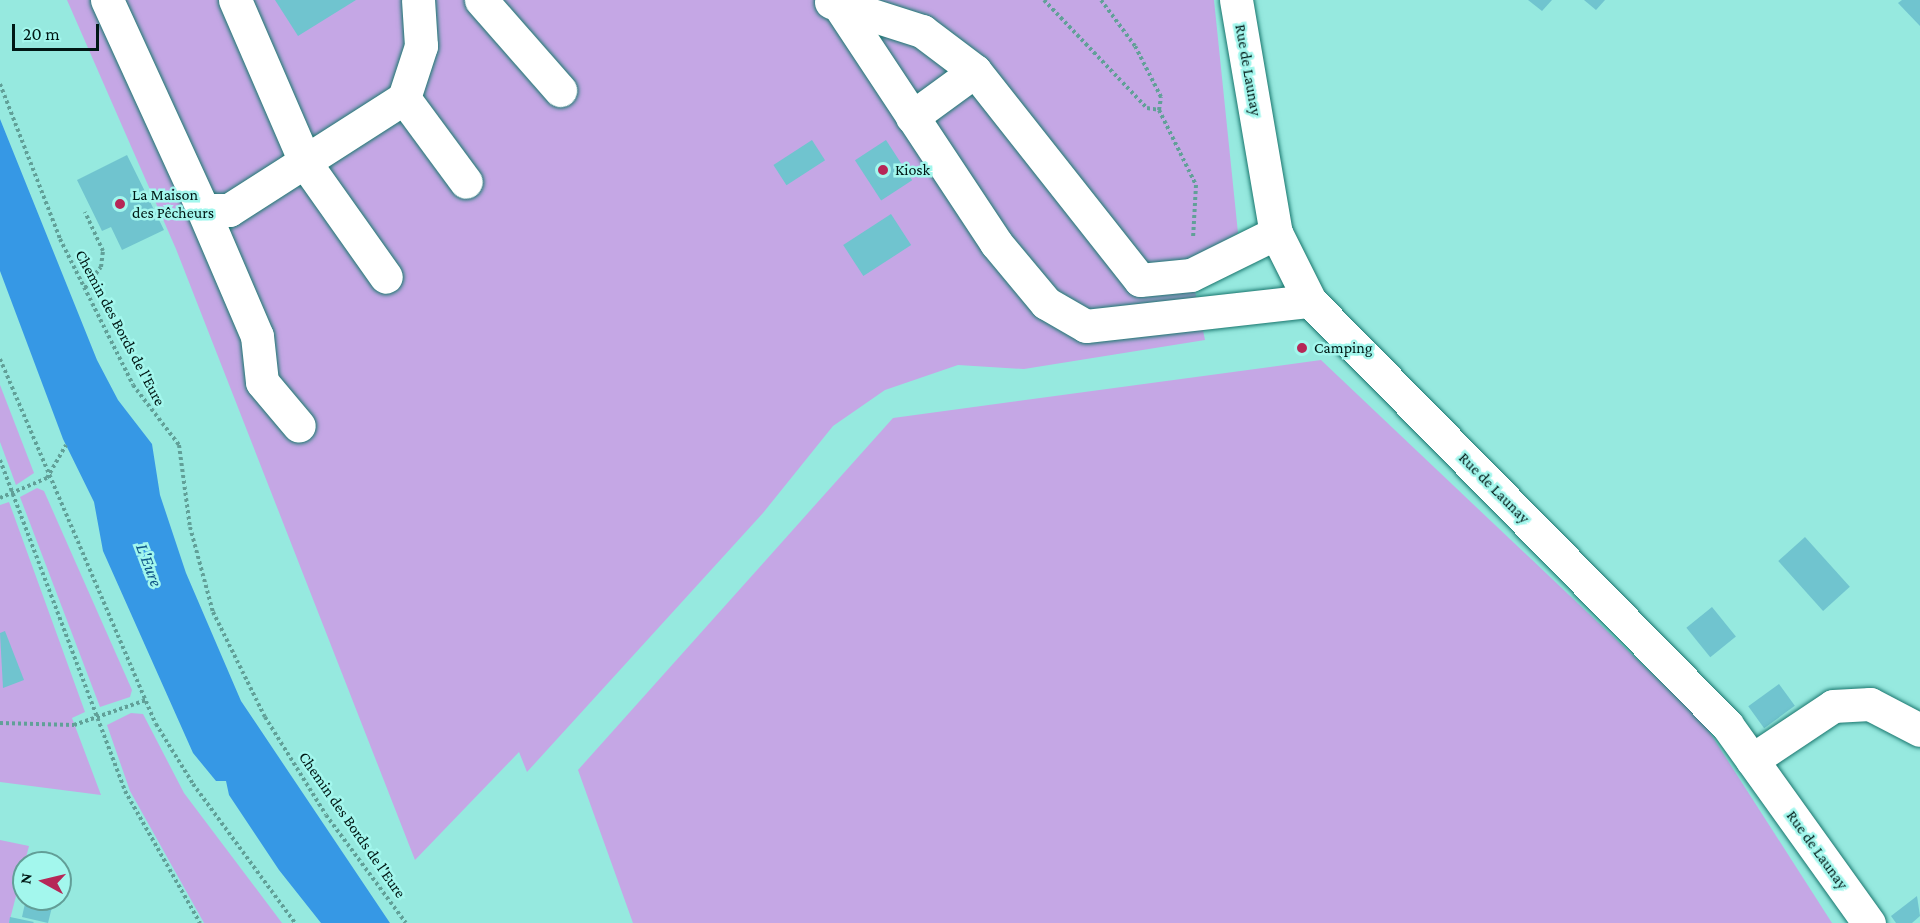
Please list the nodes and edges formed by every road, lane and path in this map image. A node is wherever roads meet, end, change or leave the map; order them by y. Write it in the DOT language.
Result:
graph roads {
  1 [pos="107,0"];
  2 [pos="235,0"];
  3 [pos="418,0"];
  4 [pos="481,0"];
  5 [pos="1044,0"];
  6 [pos="1101,0"];
  7 [pos="1236,0"];
  8 [pos="832,2"];
  9 [pos="975,71"];
  10 [pos="0,84"];
  11 [pos="560,90"];
  12 [pos="404,98"];
  13 [pos="1159,110"];
  14 [pos="912,117"];
  15 [pos="306,164"];
  16 [pos="466,182"];
  17 [pos="203,210"];
  18 [pos="85,213"];
  19 [pos="1276,233"];
  20 [pos="1191,275"];
  21 [pos="386,277"];
  22 [pos="1140,280"];
  23 [pos="84,288"];
  24 [pos="1310,301"];
  25 [pos="1148,318"];
  26 [pos="0,359"];
  27 [pos="300,426"];
  28 [pos="66,445"];
  29 [pos="0,460"];
  30 [pos="46,478"];
  31 [pos="12,493"];
  32 [pos="0,498"];
  33 [pos="146,699"];
  34 [pos="98,718"];
  35 [pos="0,723"];
  36 [pos="1920,730"];
  37 [pos="1752,760"];
  38 [pos="200,923"];
  39 [pos="295,923"];
  40 [pos="406,923"];
  41 [pos="1869,923"];
  1 -- 17 [label="street"];
  2 -- 15 [label="street"];
  3 -- 12 [label="street"];
  4 -- 11 [label="street"];
  5 -- 13 [label="path"];
  6 -- 13 [label="path"];
  7 -- 19 [label="street, Rue de Launay"];
  8 -- 9 [label="street"];
  8 -- 14 [label="street"];
  9 -- 14 [label="street"];
  9 -- 22 [label="street"];
  10 -- 23 [label="path, Chemin des Bords de l'Eure"];
  12 -- 15 [label="street"];
  12 -- 16 [label="street"];
  13 -- 20 [label="path"];
  14 -- 25 [label="street"];
  15 -- 17 [label="street"];
  15 -- 21 [label="street"];
  17 -- 27 [label="street"];
  18 -- 23 [label="path"];
  19 -- 20 [label="street"];
  19 -- 24 [label="street, Rue de Launay"];
  20 -- 22 [label="street"];
  22 -- 25 [label="street"];
  23 -- 40 [label="path, Chemin des Bords de l'Eure"];
  24 -- 25 [label="street"];
  24 -- 37 [label="street, Rue de Launay"];
  26 -- 30 [label="path"];
  28 -- 30 [label="path"];
  29 -- 31 [label="path"];
  30 -- 31 [label="path"];
  30 -- 33 [label="path"];
  31 -- 32 [label="path"];
  31 -- 34 [label="path"];
  33 -- 34 [label="path"];
  33 -- 39 [label="path"];
  34 -- 35 [label="path"];
  34 -- 38 [label="path"];
  36 -- 37 [label="street"];
  37 -- 41 [label="street, Rue de Launay"];
}
